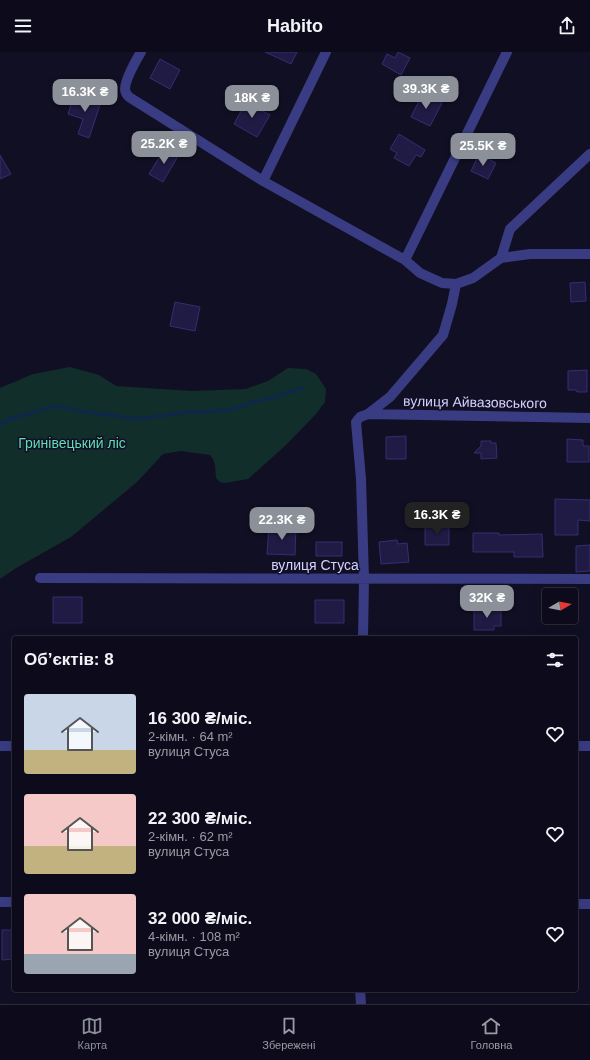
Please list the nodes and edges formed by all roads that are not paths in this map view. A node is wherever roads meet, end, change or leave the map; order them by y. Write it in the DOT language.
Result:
graph roads {
  1 [pos="141,52"];
  2 [pos="326,52"];
  3 [pos="508,52"];
  4 [pos="590,154"];
  5 [pos="263,181"];
  6 [pos="590,254"];
  7 [pos="501,258"];
  8 [pos="405,260"];
  9 [pos="456,284"];
  10 [pos="364,416"];
  11 [pos="590,418"];
  12 [pos="40,578"];
  13 [pos="364,579"];
  14 [pos="590,580"];
  15 [pos="363,636"];
  16 [pos="0,746"];
  17 [pos="12,746"];
  18 [pos="578,746"];
  19 [pos="590,746"];
  20 [pos="0,902"];
  21 [pos="12,902"];
  22 [pos="578,904"];
  23 [pos="590,904"];
  24 [pos="360,992"];
  25 [pos="360,1004"];
  1 -- 5 [label="street"];
  2 -- 5 [label="street"];
  3 -- 8 [label="street"];
  4 -- 7 [label="street"];
  5 -- 8 [label="street"];
  6 -- 7 [label="street"];
  7 -- 9 [label="street"];
  8 -- 9 [label="street"];
  9 -- 10 [label="street"];
  10 -- 11 [label="street, вулиця Айвазовського"];
  10 -- 13 [label="street"];
  12 -- 13 [label="street, вулиця Стуса"];
  13 -- 14 [label="street, вулиця Стуса"];
  13 -- 15 [label="street"];
  16 -- 17 [label="street"];
  18 -- 19 [label="street"];
  20 -- 21 [label="street"];
  22 -- 23 [label="street"];
  24 -- 25 [label="street"];
}
